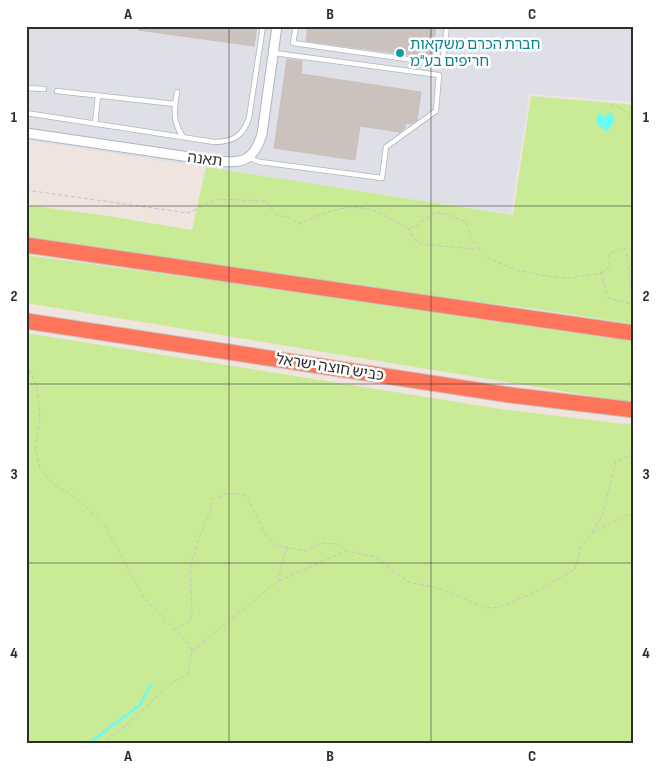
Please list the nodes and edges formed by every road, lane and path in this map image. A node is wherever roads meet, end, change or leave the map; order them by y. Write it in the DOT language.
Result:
graph roads {
  1 [pos="262,26"];
  2 [pos="277,26"];
  3 [pos="296,26"];
  4 [pos="447,26"];
  5 [pos="274,53"];
  6 [pos="26,88"];
  7 [pos="44,90"];
  8 [pos="57,91"];
  9 [pos="177,92"];
  10 [pos="98,96"];
  11 [pos="175,104"];
  12 [pos="610,105"];
  13 [pos="26,113"];
  14 [pos="634,122"];
  15 [pos="95,124"];
  16 [pos="26,133"];
  17 [pos="183,137"];
  18 [pos="249,158"];
  19 [pos="26,190"];
  20 [pos="409,229"];
  21 [pos="26,245"];
  22 [pos="481,250"];
  23 [pos="601,273"];
  24 [pos="633,305"];
  25 [pos="26,320"];
  26 [pos="634,334"];
  27 [pos="26,364"];
  28 [pos="634,410"];
  29 [pos="634,458"];
  30 [pos="634,516"];
  31 [pos="592,533"];
  32 [pos="291,548"];
  33 [pos="347,551"];
  34 [pos="278,581"];
  35 [pos="174,630"];
  36 [pos="192,651"];
  37 [pos="101,743"];
  1 -- 17 [label="lane"];
  2 -- 5 [label="street"];
  3 -- 4 [label="lane"];
  5 -- 18 [label="street"];
  5 -- 18 [label="lane"];
  6 -- 7 [label="lane"];
  8 -- 10 [label="lane"];
  9 -- 11 [label="lane"];
  10 -- 11 [label="lane"];
  10 -- 15 [label="lane"];
  11 -- 17 [label="lane"];
  12 -- 14 [label="path"];
  13 -- 15 [label="lane"];
  15 -- 17 [label="lane"];
  16 -- 18 [label="street, תאנה"];
  19 -- 20 [label="path"];
  20 -- 22 [label="path"];
  20 -- 22 [label="path"];
  21 -- 26 [label="highway"];
  22 -- 23 [label="path"];
  23 -- 24 [label="path"];
  23 -- 24 [label="path"];
  25 -- 28 [label="highway, כביש חוצה ישראל"];
  27 -- 35 [label="path"];
  29 -- 31 [label="path"];
  30 -- 31 [label="path"];
  31 -- 33 [label="path"];
  32 -- 33 [label="path"];
  32 -- 34 [label="path"];
  32 -- 35 [label="path"];
  33 -- 34 [label="path"];
  34 -- 36 [label="path"];
  35 -- 36 [label="path"];
  36 -- 37 [label="path"];
}
